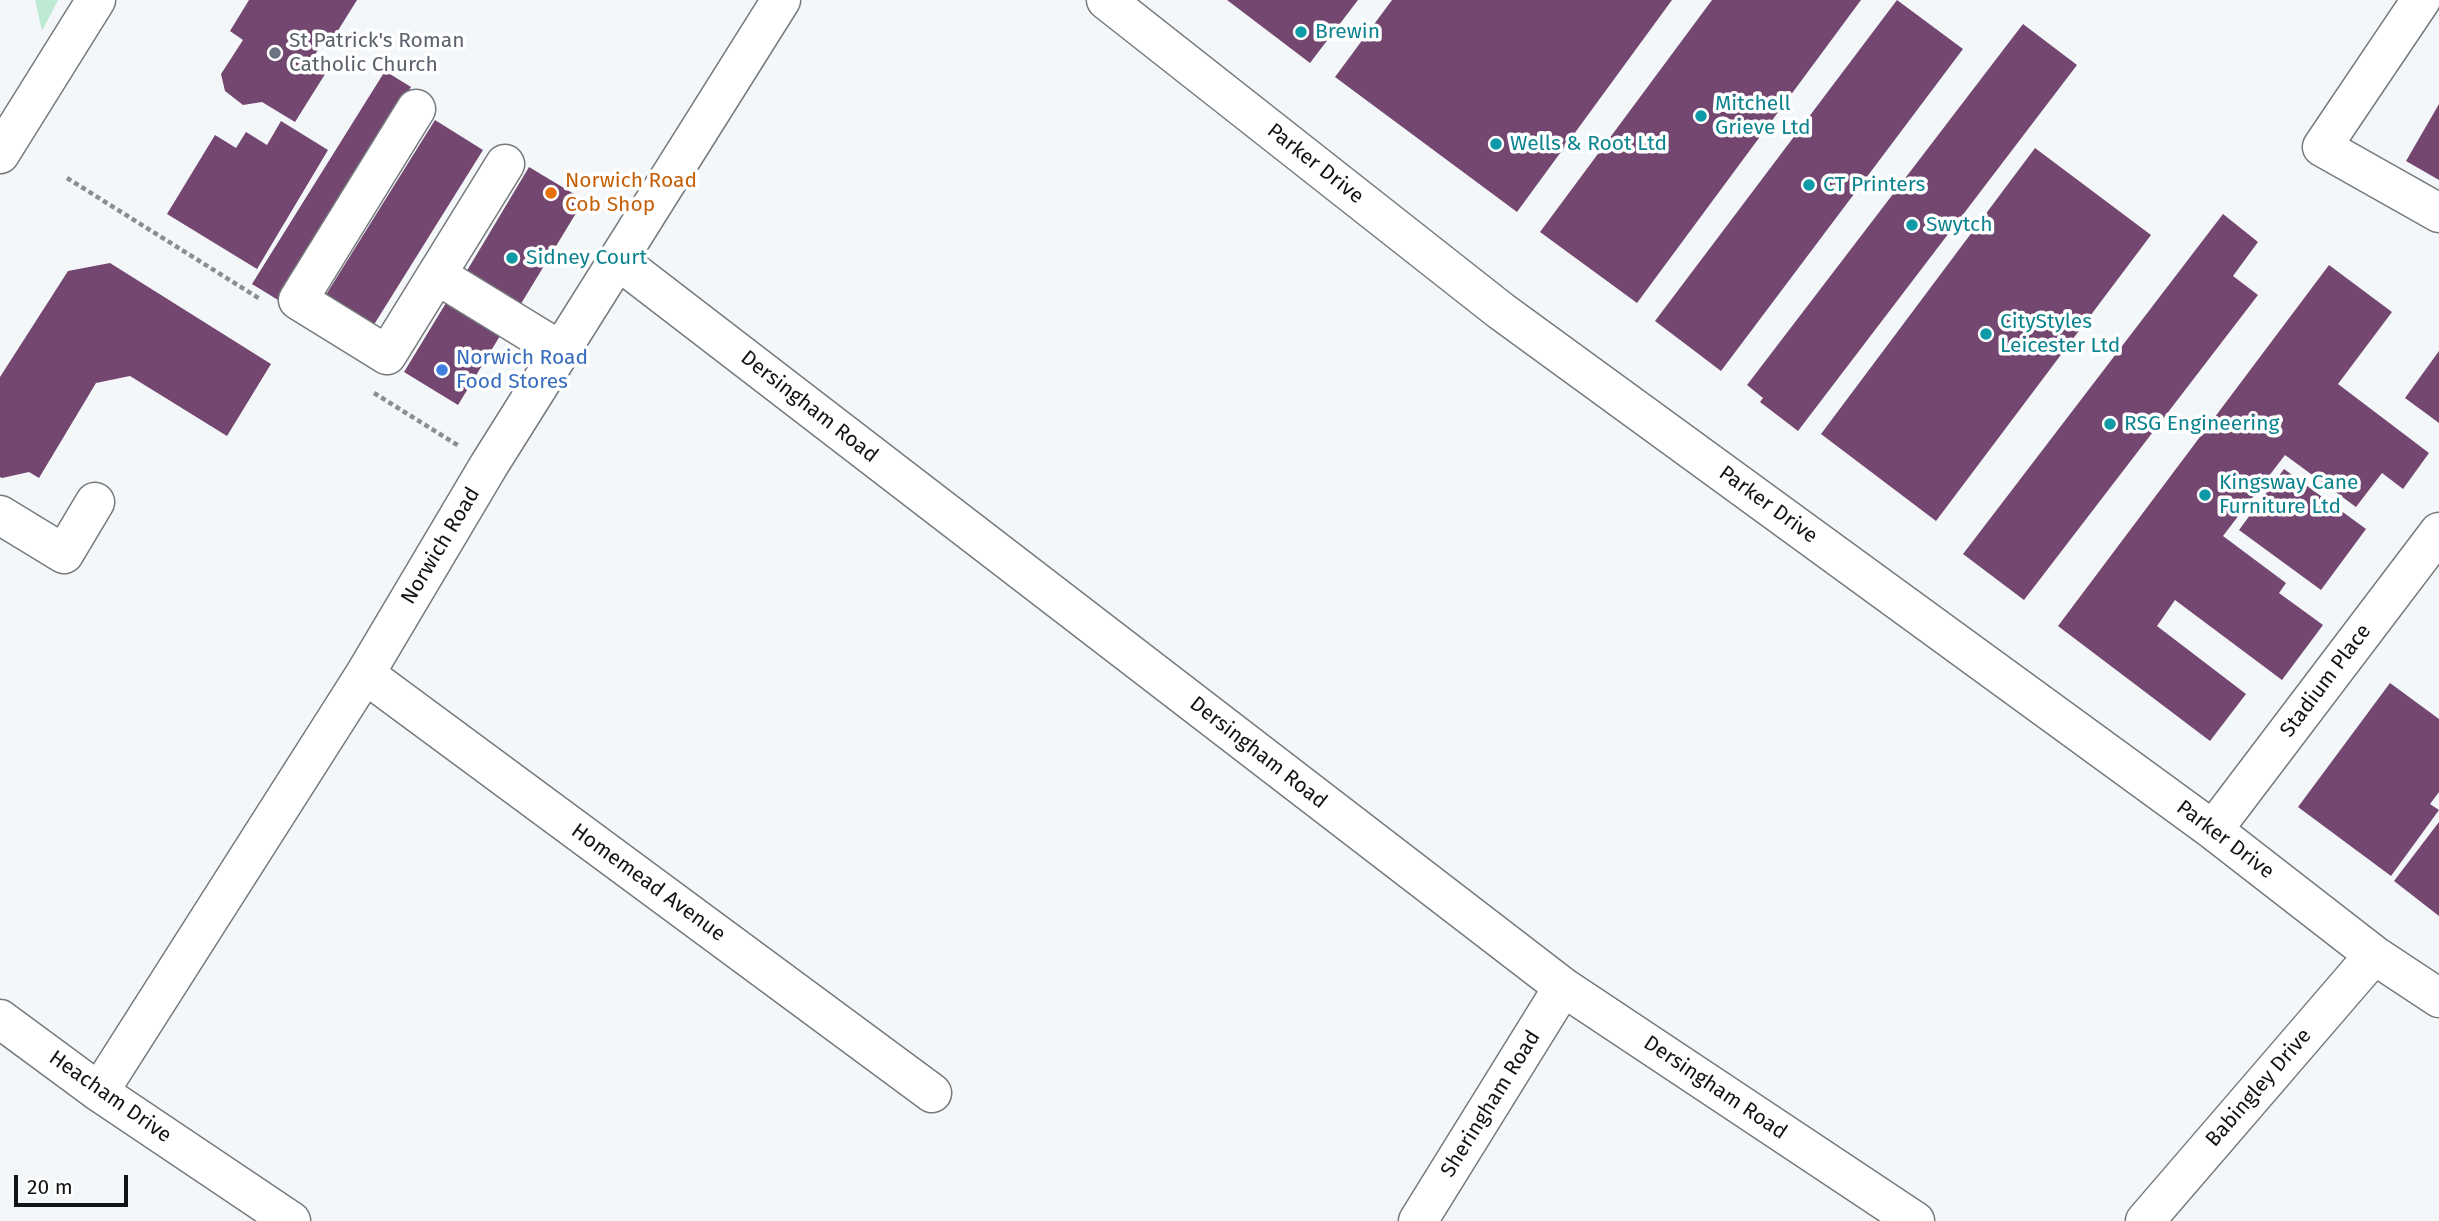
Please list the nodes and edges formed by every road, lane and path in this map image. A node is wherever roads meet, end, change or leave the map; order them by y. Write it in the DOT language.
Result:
graph roads {
  1 [pos="96,0"];
  2 [pos="781,0"];
  3 [pos="1106,0"];
  4 [pos="2421,0"];
  5 [pos="416,109"];
  6 [pos="0,155"];
  7 [pos="505,164"];
  8 [pos="67,178"];
  9 [pos="2439,213"];
  10 [pos="619,261"];
  11 [pos="437,275"];
  12 [pos="267,303"];
  13 [pos="561,351"];
  14 [pos="362,386"];
  15 [pos="489,465"];
  16 [pos="95,502"];
  17 [pos="0,515"];
  18 [pos="2439,531"];
  19 [pos="365,674"];
  20 [pos="2213,830"];
  21 [pos="2374,955"];
  22 [pos="1563,987"];
  23 [pos="2439,998"];
  24 [pos="0,1019"];
  25 [pos="100,1092"];
  26 [pos="932,1093"];
  27 [pos="291,1221"];
  28 [pos="1418,1221"];
  29 [pos="1915,1221"];
  30 [pos="2144,1221"];
  1 -- 6 [label="street"];
  2 -- 10 [label="street, Norwich Road"];
  3 -- 20 [label="street, Parker Drive"];
  4 -- 9 [label="street"];
  5 -- 11 [label="street"];
  7 -- 11 [label="street"];
  8 -- 12 [label="path"];
  10 -- 13 [label="street, Norwich Road"];
  10 -- 22 [label="street, Dersingham Road"];
  11 -- 13 [label="street"];
  13 -- 15 [label="street, Norwich Road"];
  14 -- 15 [label="path"];
  15 -- 19 [label="street, Norwich Road"];
  16 -- 17 [label="street"];
  18 -- 20 [label="street, Stadium Place"];
  19 -- 25 [label="street, Norwich Road"];
  19 -- 26 [label="street, Homemead Avenue"];
  20 -- 21 [label="street, Parker Drive"];
  21 -- 23 [label="street, Parker Drive"];
  21 -- 30 [label="street, Babingley Drive"];
  22 -- 28 [label="street, Sheringham Road"];
  22 -- 29 [label="street, Dersingham Road"];
  24 -- 25 [label="street, Heacham Drive"];
  25 -- 27 [label="street, Heacham Drive"];
}
